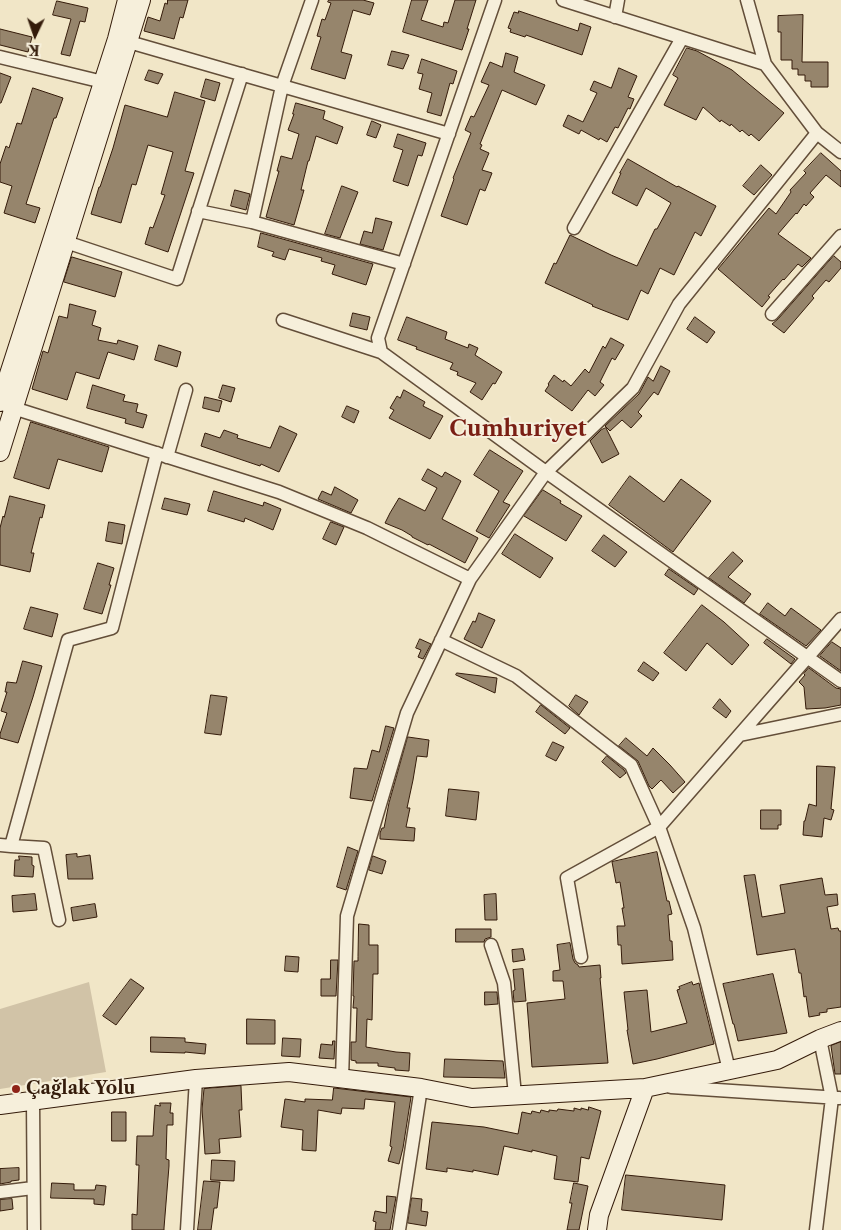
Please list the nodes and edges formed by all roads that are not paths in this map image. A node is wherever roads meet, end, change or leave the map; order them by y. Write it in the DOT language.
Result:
graph roads {
  1 [pos="128,0"];
  2 [pos="141,0"];
  3 [pos="312,0"];
  4 [pos="495,0"];
  5 [pos="563,0"];
  6 [pos="618,0"];
  7 [pos="747,0"];
  8 [pos="615,17"];
  9 [pos="682,38"];
  10 [pos="122,40"];
  11 [pos="0,57"];
  12 [pos="764,64"];
  13 [pos="242,74"];
  14 [pos="102,82"];
  15 [pos="282,86"];
  16 [pos="449,134"];
  17 [pos="817,134"];
  18 [pos="841,152"];
  19 [pos="198,211"];
  20 [pos="252,222"];
  21 [pos="574,228"];
  22 [pos="841,236"];
  23 [pos="59,240"];
  24 [pos="404,264"];
  25 [pos="772,314"];
  26 [pos="283,320"];
  27 [pos="381,352"];
  28 [pos="186,390"];
  29 [pos="5,405"];
  30 [pos="0,452"];
  31 [pos="162,455"];
  32 [pos="546,472"];
  33 [pos="470,579"];
  34 [pos="841,620"];
  35 [pos="841,632"];
  36 [pos="441,640"];
  37 [pos="807,658"];
  38 [pos="841,681"];
  39 [pos="841,714"];
  40 [pos="740,735"];
  41 [pos="659,827"];
  42 [pos="6,846"];
  43 [pos="59,920"];
  44 [pos="491,945"];
  45 [pos="581,958"];
  46 [pos="841,1031"];
  47 [pos="820,1040"];
  48 [pos="729,1070"];
  49 [pos="196,1079"];
  50 [pos="342,1079"];
  51 [pos="650,1086"];
  52 [pos="421,1088"];
  53 [pos="515,1095"];
  54 [pos="837,1098"];
  55 [pos="33,1101"];
  56 [pos="0,1105"];
  57 [pos="33,1188"];
  58 [pos="0,1192"];
  59 [pos="34,1230"];
  60 [pos="187,1230"];
  61 [pos="399,1230"];
  62 [pos="597,1230"];
  63 [pos="816,1230"];
  1 -- 10 [label="street"];
  2 -- 10 [label="street"];
  3 -- 15 [label="street"];
  4 -- 16 [label="street"];
  5 -- 8 [label="street"];
  6 -- 8 [label="street"];
  7 -- 12 [label="street"];
  8 -- 9 [label="street"];
  9 -- 12 [label="street"];
  9 -- 21 [label="street"];
  10 -- 13 [label="street"];
  10 -- 14 [label="street"];
  10 -- 23 [label="street"];
  11 -- 14 [label="street"];
  12 -- 17 [label="street"];
  13 -- 15 [label="street"];
  13 -- 19 [label="street"];
  14 -- 23 [label="street"];
  15 -- 16 [label="street"];
  15 -- 20 [label="street"];
  16 -- 24 [label="street"];
  17 -- 18 [label="street"];
  17 -- 32 [label="street"];
  19 -- 20 [label="street"];
  19 -- 23 [label="street"];
  20 -- 24 [label="street"];
  22 -- 25 [label="street"];
  23 -- 29 [label="street"];
  24 -- 27 [label="street"];
  26 -- 27 [label="street"];
  27 -- 32 [label="street"];
  28 -- 31 [label="street"];
  29 -- 30 [label="street"];
  29 -- 31 [label="street"];
  31 -- 33 [label="street"];
  31 -- 42 [label="street"];
  32 -- 33 [label="street"];
  32 -- 37 [label="street"];
  33 -- 36 [label="street"];
  34 -- 37 [label="street"];
  35 -- 37 [label="street"];
  36 -- 41 [label="street"];
  36 -- 50 [label="street"];
  37 -- 38 [label="street"];
  37 -- 40 [label="street"];
  39 -- 40 [label="street"];
  40 -- 41 [label="street"];
  41 -- 45 [label="street"];
  41 -- 48 [label="street"];
  42 -- 43 [label="street"];
  44 -- 53 [label="street"];
  46 -- 47 [label="street"];
  47 -- 48 [label="street"];
  47 -- 54 [label="street"];
  48 -- 51 [label="street"];
  49 -- 50 [label="street"];
  49 -- 55 [label="street"];
  49 -- 60 [label="street"];
  50 -- 52 [label="street"];
  51 -- 53 [label="street"];
  51 -- 54 [label="street"];
  51 -- 62 [label="street"];
  52 -- 53 [label="street"];
  52 -- 61 [label="street"];
  54 -- 63 [label="street"];
  55 -- 56 [label="street"];
  55 -- 57 [label="street"];
  57 -- 58 [label="street"];
  57 -- 59 [label="street"];
}
